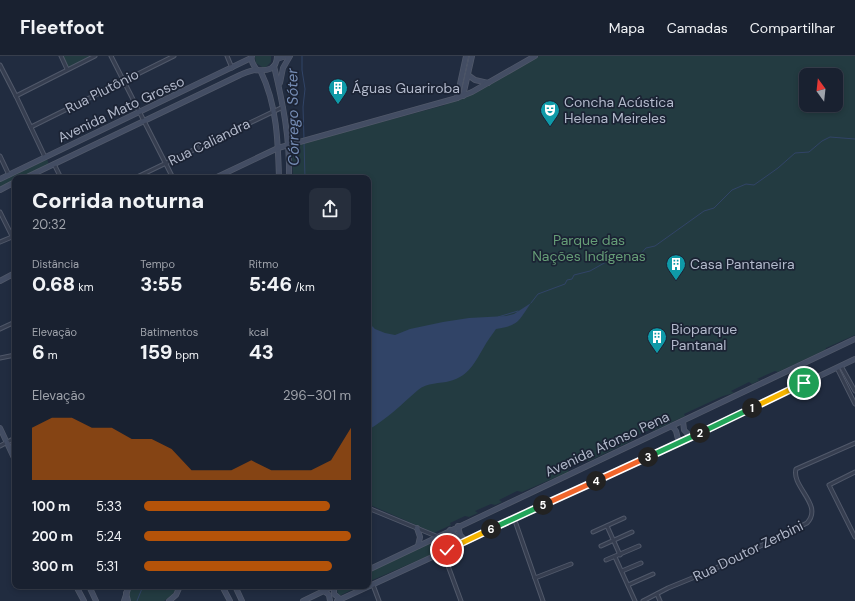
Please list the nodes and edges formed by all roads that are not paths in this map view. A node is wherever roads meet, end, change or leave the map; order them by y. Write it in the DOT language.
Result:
graph roads {
  1 [pos="61,56"];
  2 [pos="95,56"];
  3 [pos="111,56"];
  4 [pos="174,56"];
  5 [pos="227,56"];
  6 [pos="286,56"];
  7 [pos="290,56"];
  8 [pos="466,56"];
  9 [pos="472,56"];
  10 [pos="535,56"];
  11 [pos="252,57"];
  12 [pos="277,58"];
  13 [pos="0,65"];
  14 [pos="274,66"];
  15 [pos="232,68"];
  16 [pos="67,69"];
  17 [pos="259,71"];
  18 [pos="468,75"];
  19 [pos="123,81"];
  20 [pos="488,83"];
  21 [pos="279,86"];
  22 [pos="16,96"];
  23 [pos="463,96"];
  24 [pos="457,98"];
  25 [pos="284,107"];
  26 [pos="274,111"];
  27 [pos="139,113"];
  28 [pos="145,121"];
  29 [pos="31,127"];
  30 [pos="289,146"];
  31 [pos="278,148"];
  32 [pos="0,156"];
  33 [pos="45,158"];
  34 [pos="166,163"];
  35 [pos="54,164"];
  36 [pos="43,169"];
  37 [pos="9,175"];
  38 [pos="30,175"];
  39 [pos="60,175"];
  40 [pos="141,175"];
  41 [pos="172,175"];
  42 [pos="227,175"];
  43 [pos="279,175"];
  44 [pos="289,175"];
  45 [pos="0,179"];
  46 [pos="12,184"];
  47 [pos="0,190"];
  48 [pos="0,212"];
  49 [pos="12,237"];
  50 [pos="0,242"];
  51 [pos="12,275"];
  52 [pos="0,281"];
  53 [pos="12,323"];
  54 [pos="0,329"];
  55 [pos="855,339"];
  56 [pos="12,356"];
  57 [pos="0,358"];
  58 [pos="855,359"];
  59 [pos="839,367"];
  60 [pos="855,392"];
  61 [pos="851,395"];
  62 [pos="855,404"];
  63 [pos="683,421"];
  64 [pos="672,426"];
  65 [pos="0,428"];
  66 [pos="691,437"];
  67 [pos="12,440"];
  68 [pos="7,442"];
  69 [pos="679,442"];
  70 [pos="855,443"];
  71 [pos="0,446"];
  72 [pos="12,449"];
  73 [pos="12,453"];
  74 [pos="855,472"];
  75 [pos="371,509"];
  76 [pos="514,518"];
  77 [pos="624,518"];
  78 [pos="458,526"];
  79 [pos="607,526"];
  80 [pos="417,528"];
  81 [pos="450,530"];
  82 [pos="593,532"];
  83 [pos="632,532"];
  84 [pos="436,536"];
  85 [pos="855,538"];
  86 [pos="613,540"];
  87 [pos="466,541"];
  88 [pos="458,545"];
  89 [pos="418,546"];
  90 [pos="601,546"];
  91 [pos="639,546"];
  92 [pos="443,552"];
  93 [pos="620,555"];
  94 [pos="615,557"];
  95 [pos="606,560"];
  96 [pos="640,563"];
  97 [pos="571,564"];
  98 [pos="371,569"];
  99 [pos="622,571"];
  100 [pos="653,574"];
  101 [pos="535,578"];
  102 [pos="373,585"];
  103 [pos="628,585"];
  104 [pos="78,589"];
  105 [pos="90,589"];
  106 [pos="128,589"];
  107 [pos="179,589"];
  108 [pos="224,589"];
  109 [pos="236,589"];
  110 [pos="328,589"];
  111 [pos="334,589"];
  112 [pos="364,589"];
  113 [pos="324,591"];
  114 [pos="126,593"];
  115 [pos="657,594"];
  116 [pos="339,600"];
  117 [pos="84,601"];
  118 [pos="96,601"];
  119 [pos="124,601"];
  120 [pos="128,601"];
  121 [pos="169,601"];
  122 [pos="230,601"];
  123 [pos="242,601"];
  124 [pos="303,601"];
  125 [pos="330,601"];
  126 [pos="379,601"];
  127 [pos="461,601"];
  128 [pos="543,601"];
  129 [pos="636,601"];
  130 [pos="643,601"];
  131 [pos="660,601"];
  1 -- 16 [label="street"];
  2 -- 16 [label="street"];
  3 -- 19 [label="street"];
  4 -- 19 [label="street, Rua Plutônio"];
  5 -- 15 [label="street"];
  6 -- 12 [label="main road"];
  7 -- 21 [label="main road"];
  8 -- 24 [label="main road"];
  9 -- 18 [label="main road"];
  10 -- 20 [label="main road"];
  11 -- 15 [label="main road, Avenida Mato Grosso"];
  11 -- 17 [label="main road"];
  12 -- 14 [label="main road"];
  13 -- 22 [label="street"];
  14 -- 17 [label="main road, Avenida Mato Grosso"];
  14 -- 21 [label="main road"];
  15 -- 27 [label="main road, Avenida Mato Grosso"];
  16 -- 22 [label="street"];
  17 -- 26 [label="main road"];
  17 -- 28 [label="main road, Avenida Mato Grosso"];
  18 -- 20 [label="main road"];
  18 -- 23 [label="main road"];
  19 -- 27 [label="street"];
  19 -- 29 [label="street, Rua Plutônio"];
  20 -- 23 [label="main road"];
  21 -- 25 [label="main road"];
  22 -- 29 [label="street"];
  23 -- 24 [label="main road"];
  24 -- 30 [label="main road"];
  25 -- 26 [label="street, Rua Caliandra"];
  25 -- 30 [label="main road"];
  26 -- 31 [label="main road"];
  26 -- 34 [label="street, Rua Caliandra"];
  27 -- 28 [label="street"];
  27 -- 33 [label="main road, Avenida Mato Grosso"];
  28 -- 34 [label="street"];
  28 -- 35 [label="main road, Avenida Mato Grosso"];
  29 -- 33 [label="street"];
  30 -- 31 [label="main road"];
  30 -- 44 [label="main road"];
  31 -- 42 [label="main road"];
  31 -- 43 [label="main road"];
  32 -- 37 [label="street"];
  33 -- 36 [label="main road"];
  33 -- 37 [label="main road, Avenida Mato Grosso"];
  34 -- 40 [label="street, Rua Caliandra"];
  34 -- 41 [label="street"];
  35 -- 36 [label="main road, Avenida Mato Grosso"];
  35 -- 39 [label="street"];
  36 -- 38 [label="main road, Avenida Mato Grosso"];
  37 -- 45 [label="main road, Avenida Mato Grosso"];
  46 -- 47 [label="main road"];
  48 -- 49 [label="street"];
  49 -- 50 [label="street"];
  51 -- 52 [label="main road"];
  53 -- 54 [label="street"];
  55 -- 63 [label="main road, Avenida Afonso Pena"];
  56 -- 57 [label="street"];
  58 -- 59 [label="main road, Avenida Afonso Pena"];
  59 -- 60 [label="street"];
  59 -- 61 [label="street"];
  59 -- 66 [label="main road, Avenida Afonso Pena"];
  60 -- 61 [label="street"];
  61 -- 62 [label="street"];
  63 -- 64 [label="main road, Avenida Afonso Pena"];
  63 -- 66 [label="main road"];
  64 -- 69 [label="main road"];
  64 -- 78 [label="main road, Avenida Afonso Pena"];
  65 -- 68 [label="main road"];
  66 -- 69 [label="main road, Avenida Afonso Pena"];
  67 -- 68 [label="street"];
  68 -- 71 [label="street"];
  68 -- 72 [label="main road"];
  68 -- 73 [label="main road"];
  69 -- 76 [label="main road, Avenida Afonso Pena"];
  70 -- 115 [label="street, Rua Doutor Zerbini"];
  74 -- 85 [label="street"];
  75 -- 80 [label="street"];
  76 -- 87 [label="main road, Avenida Afonso Pena"];
  76 -- 101 [label="street"];
  77 -- 79 [label="street"];
  78 -- 81 [label="main road, Avenida Afonso Pena"];
  78 -- 87 [label="main road"];
  79 -- 82 [label="street"];
  79 -- 86 [label="street"];
  80 -- 84 [label="street"];
  80 -- 89 [label="main road"];
  81 -- 84 [label="main road, Avenida Afonso Pena"];
  81 -- 88 [label="main road"];
  83 -- 86 [label="street"];
  84 -- 89 [label="main road, Avenida Afonso Pena"];
  84 -- 92 [label="street"];
  86 -- 90 [label="street"];
  86 -- 93 [label="street"];
  87 -- 88 [label="main road, Avenida Afonso Pena"];
  88 -- 92 [label="main road, Avenida Afonso Pena"];
  89 -- 98 [label="main road, Avenida Afonso Pena"];
  91 -- 93 [label="street"];
  92 -- 102 [label="main road, Avenida Afonso Pena"];
  92 -- 127 [label="street"];
  93 -- 94 [label="street"];
  94 -- 95 [label="street"];
  94 -- 99 [label="street"];
  96 -- 99 [label="street"];
  97 -- 101 [label="street"];
  99 -- 103 [label="street"];
  100 -- 103 [label="street"];
  101 -- 128 [label="street"];
  102 -- 126 [label="street"];
  103 -- 129 [label="street"];
  104 -- 117 [label="main road"];
  105 -- 118 [label="main road"];
  106 -- 114 [label="main road"];
  107 -- 121 [label="main road"];
  108 -- 122 [label="main road"];
  109 -- 123 [label="main road"];
  110 -- 113 [label="main road"];
  111 -- 116 [label="main road"];
  112 -- 116 [label="main road, Avenida Afonso Pena"];
  113 -- 124 [label="main road"];
  113 -- 125 [label="main road"];
  114 -- 119 [label="main road"];
  114 -- 120 [label="main road"];
  115 -- 130 [label="street, Rua Doutor Zerbini"];
  115 -- 131 [label="street"];
}
